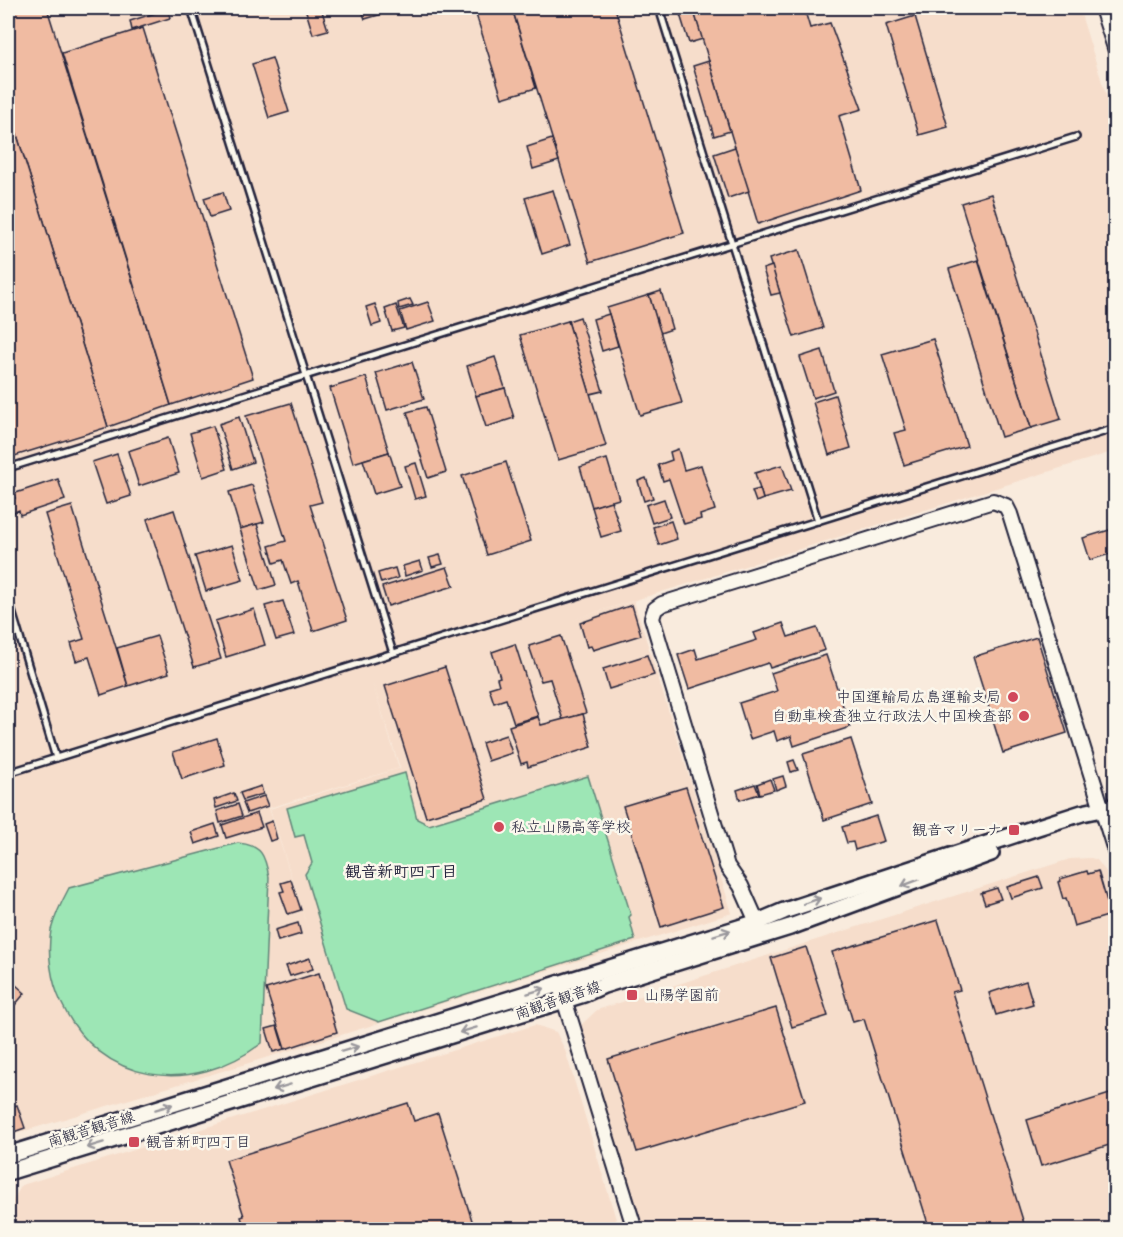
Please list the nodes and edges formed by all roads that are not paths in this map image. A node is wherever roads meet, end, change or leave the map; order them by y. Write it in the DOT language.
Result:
graph roads {
  1 [pos="191,8"];
  2 [pos="659,8"];
  3 [pos="1102,8"];
  4 [pos="1116,51"];
  5 [pos="1076,137"];
  6 [pos="733,243"];
  7 [pos="306,375"];
  8 [pos="1116,428"];
  9 [pos="8,468"];
  10 [pos="818,521"];
  11 [pos="8,598"];
  12 [pos="393,653"];
  13 [pos="56,758"];
  14 [pos="8,773"];
  15 [pos="1109,808"];
  16 [pos="1116,854"];
  17 [pos="760,929"];
  18 [pos="559,984"];
  19 [pos="564,1000"];
  20 [pos="8,1155"];
  21 [pos="8,1172"];
  22 [pos="635,1230"];
  1 -- 7 [label="lane"];
  2 -- 6 [label="lane"];
  3 -- 4 [label="street"];
  5 -- 6 [label="lane"];
  6 -- 7 [label="lane"];
  6 -- 10 [label="lane"];
  7 -- 9 [label="lane"];
  7 -- 12 [label="lane"];
  8 -- 10 [label="lane"];
  10 -- 12 [label="lane"];
  11 -- 13 [label="lane"];
  12 -- 13 [label="lane"];
  13 -- 14 [label="lane"];
  15 -- 16 [label="street"];
  15 -- 17 [label="main road, 南観音観音線"];
  15 -- 17 [label="street"];
  18 -- 17 [label="main road, 南観音観音線, one-way"];
  17 -- 19 [label="main road, 南観音観音線"];
  18 -- 19 [label="street"];
  20 -- 18 [label="main road, 南観音観音線, one-way"];
  19 -- 21 [label="main road, 南観音観音線, one-way"];
  19 -- 22 [label="street"];
}
